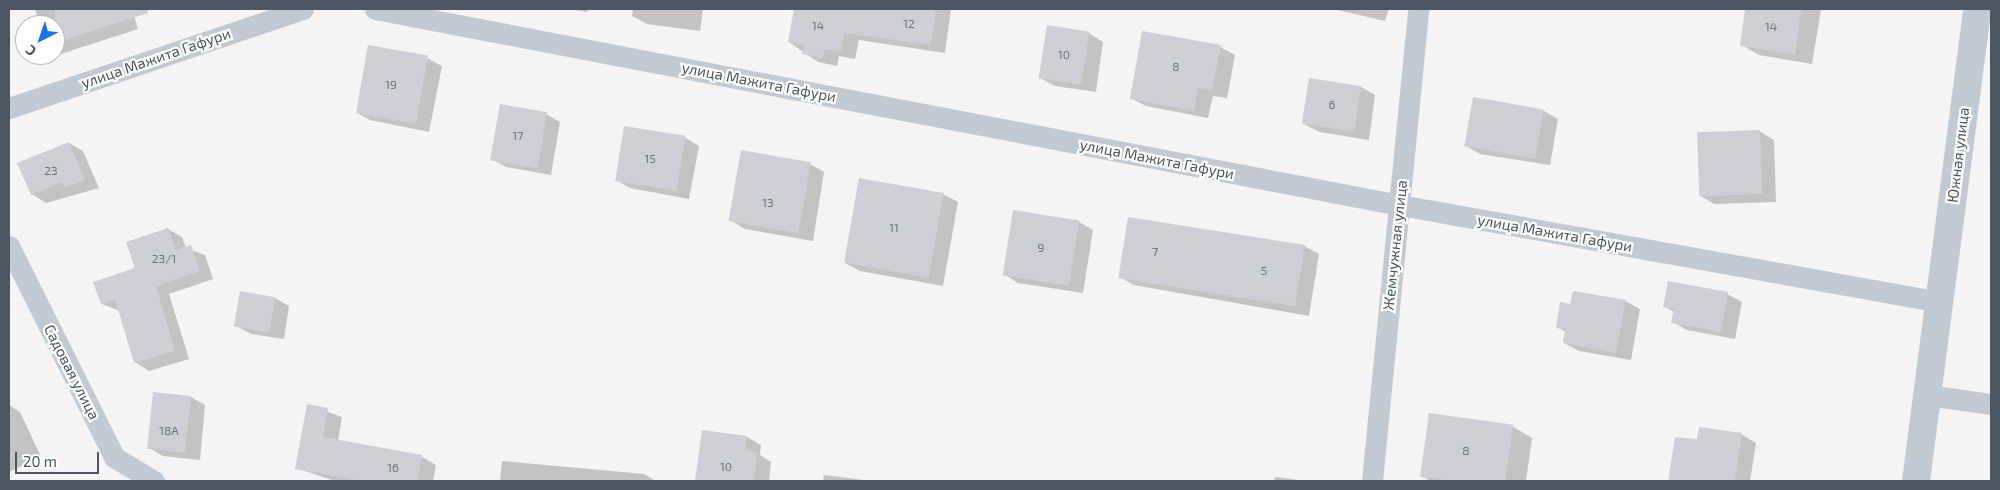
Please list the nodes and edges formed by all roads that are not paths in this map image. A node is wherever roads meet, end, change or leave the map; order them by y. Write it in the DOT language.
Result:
graph roads {
  1 [pos="303,9"];
  2 [pos="375,9"];
  3 [pos="1418,9"];
  4 [pos="1977,9"];
  5 [pos="9,108"];
  6 [pos="1400,205"];
  7 [pos="9,246"];
  8 [pos="1940,302"];
  9 [pos="1927,395"];
  10 [pos="1991,404"];
  11 [pos="154,481"];
  12 [pos="1372,481"];
  13 [pos="1916,481"];
  1 -- 5 [label="street, улица Мажита Гафури"];
  2 -- 6 [label="street, улица Мажита Гафури"];
  3 -- 6 [label="street, Жемчужная улица"];
  4 -- 8 [label="street, Южная улица"];
  6 -- 8 [label="street, улица Мажита Гафури"];
  6 -- 12 [label="street, Жемчужная улица"];
  7 -- 11 [label="street, Садовая улица"];
  8 -- 9 [label="street, Южная улица"];
  9 -- 10 [label="street"];
  9 -- 13 [label="street, Южная улица"];
}
